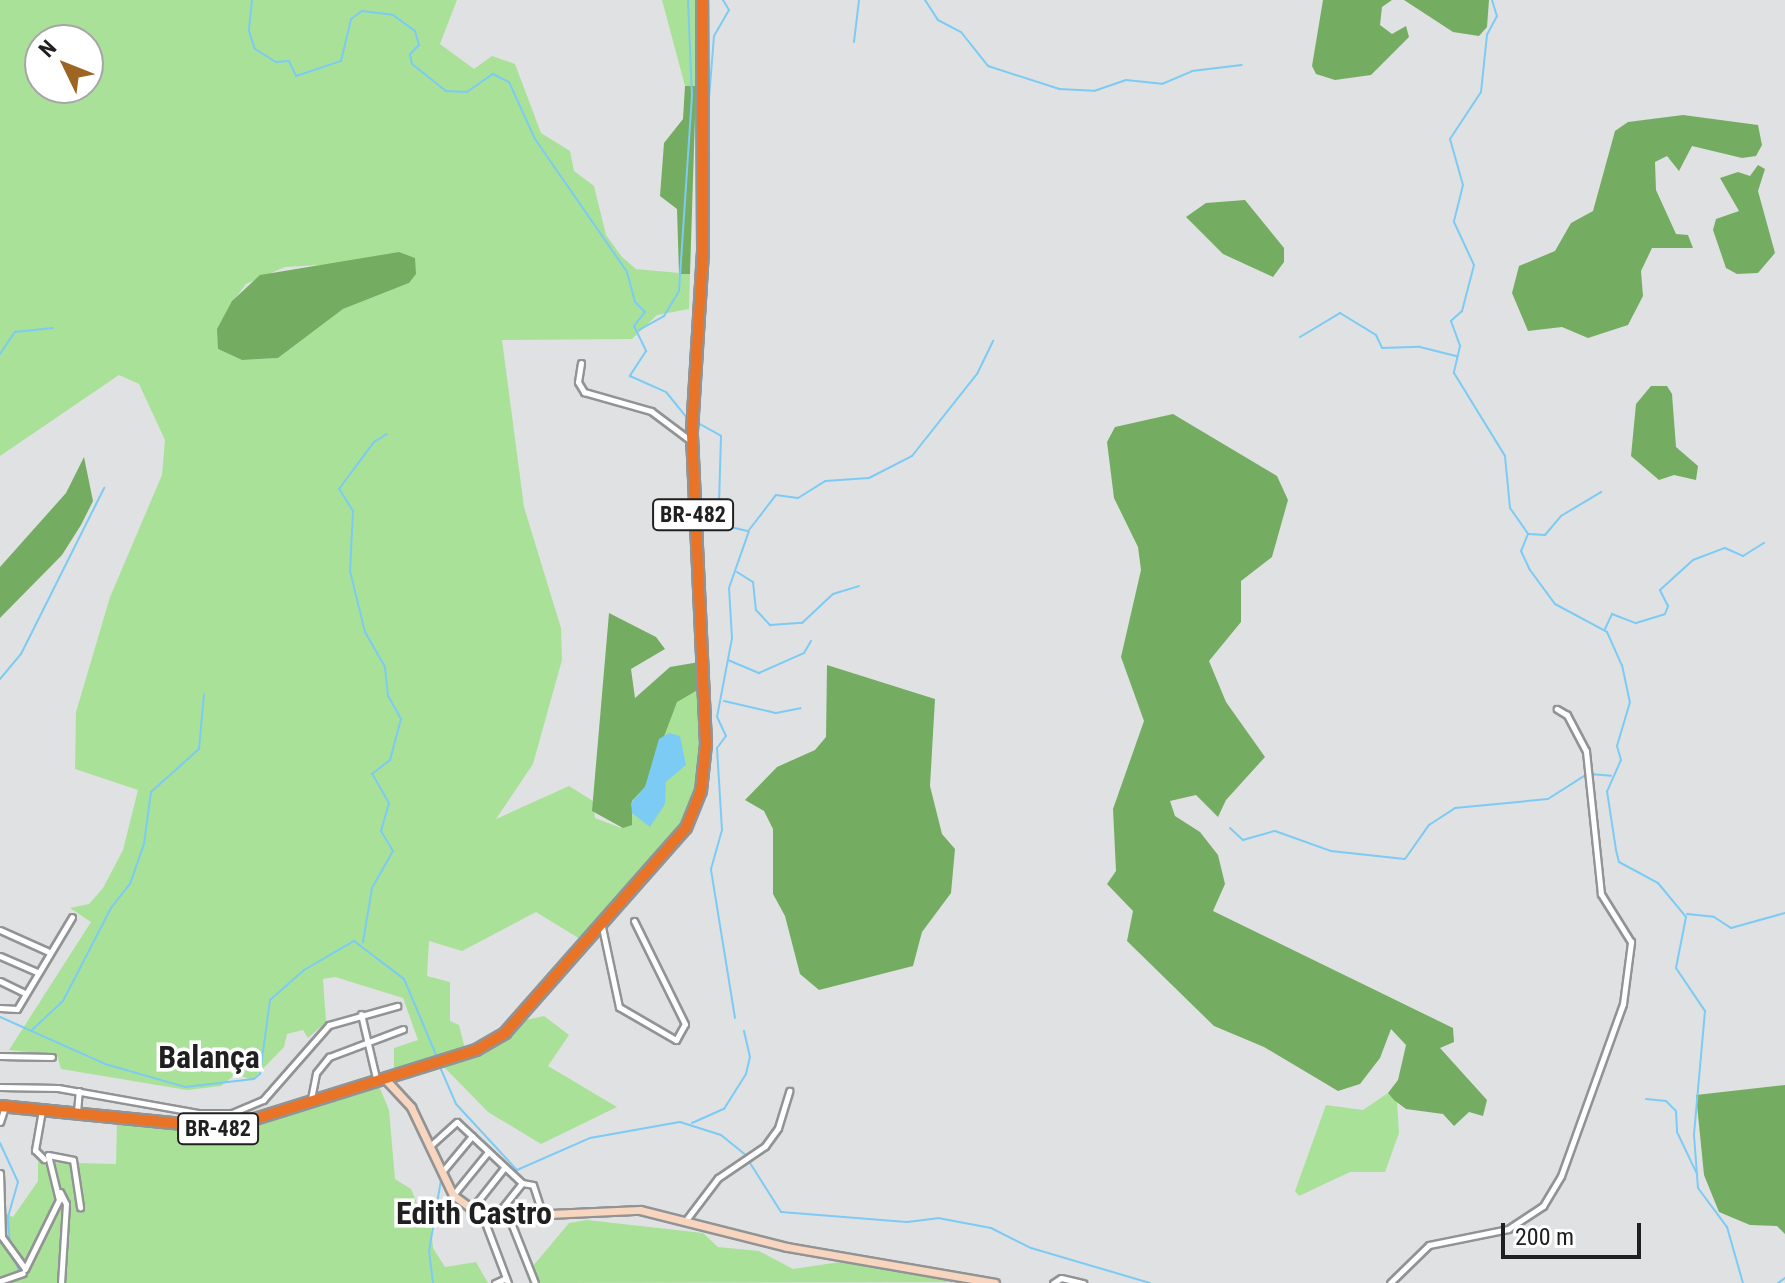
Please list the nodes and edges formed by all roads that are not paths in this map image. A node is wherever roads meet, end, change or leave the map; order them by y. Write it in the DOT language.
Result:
graph roads {
  1 [pos="702,0"];
  2 [pos="581,363"];
  3 [pos="692,442"];
  4 [pos="1557,709"];
  5 [pos="72,917"];
  6 [pos="634,921"];
  7 [pos="602,927"];
  8 [pos="0,930"];
  9 [pos="49,952"];
  10 [pos="0,956"];
  11 [pos="37,972"];
  12 [pos="0,981"];
  13 [pos="25,993"];
  14 [pos="397,1006"];
  15 [pos="0,1008"];
  16 [pos="361,1014"];
  17 [pos="403,1029"];
  18 [pos="367,1042"];
  19 [pos="0,1056"];
  20 [pos="52,1057"];
  21 [pos="382,1082"];
  22 [pos="0,1087"];
  23 [pos="79,1091"];
  24 [pos="789,1091"];
  25 [pos="311,1104"];
  26 [pos="3,1106"];
  27 [pos="43,1109"];
  28 [pos="77,1113"];
  29 [pos="0,1122"];
  30 [pos="472,1136"];
  31 [pos="429,1147"];
  32 [pos="488,1152"];
  33 [pos="44,1159"];
  34 [pos="504,1168"];
  35 [pos="0,1173"];
  36 [pos="441,1173"];
  37 [pos="522,1183"];
  38 [pos="60,1191"];
  39 [pos="453,1195"];
  40 [pos="80,1207"];
  41 [pos="470,1211"];
  42 [pos="544,1216"];
  43 [pos="483,1217"];
  44 [pos="494,1218"];
  45 [pos="510,1220"];
  46 [pos="686,1220"];
  47 [pos="24,1271"];
  48 [pos="507,1280"];
  49 [pos="1,1281"];
  50 [pos="1078,1282"];
  51 [pos="20,1283"];
  52 [pos="61,1283"];
  53 [pos="495,1283"];
  54 [pos="535,1283"];
  55 [pos="993,1283"];
  56 [pos="1053,1283"];
  57 [pos="1390,1283"];
  1 -- 3 [label="highway, BR-482"];
  2 -- 3 [label="street"];
  3 -- 7 [label="highway, BR-482"];
  4 -- 57 [label="street"];
  5 -- 9 [label="street"];
  6 -- 7 [label="street"];
  7 -- 21 [label="highway, BR-482"];
  8 -- 9 [label="street"];
  9 -- 11 [label="street"];
  10 -- 11 [label="street"];
  11 -- 13 [label="street"];
  12 -- 13 [label="street"];
  13 -- 15 [label="street"];
  14 -- 16 [label="street"];
  16 -- 18 [label="street"];
  16 -- 23 [label="street"];
  17 -- 18 [label="street"];
  18 -- 21 [label="street"];
  18 -- 25 [label="street"];
  19 -- 20 [label="street"];
  21 -- 25 [label="highway, BR-482"];
  21 -- 31 [label="street"];
  22 -- 23 [label="street"];
  23 -- 28 [label="street"];
  24 -- 46 [label="street"];
  25 -- 28 [label="highway, BR-482"];
  26 -- 27 [label="highway, BR-482"];
  26 -- 29 [label="street"];
  27 -- 28 [label="highway, BR-482"];
  27 -- 33 [label="street"];
  30 -- 31 [label="street"];
  30 -- 32 [label="street"];
  30 -- 36 [label="street"];
  31 -- 36 [label="street"];
  32 -- 34 [label="street"];
  32 -- 39 [label="street"];
  33 -- 38 [label="street"];
  33 -- 40 [label="street"];
  34 -- 37 [label="street"];
  34 -- 41 [label="street"];
  35 -- 47 [label="street"];
  36 -- 39 [label="street"];
  37 -- 42 [label="street"];
  37 -- 44 [label="street"];
  38 -- 47 [label="street"];
  38 -- 52 [label="street"];
  39 -- 41 [label="street"];
  41 -- 43 [label="street"];
  42 -- 45 [label="street"];
  42 -- 46 [label="street"];
  43 -- 44 [label="street"];
  43 -- 48 [label="street"];
  44 -- 45 [label="street"];
  45 -- 54 [label="street"];
  46 -- 55 [label="street"];
  47 -- 49 [label="street"];
  47 -- 51 [label="street"];
  48 -- 53 [label="street"];
  50 -- 56 [label="street"];
}
